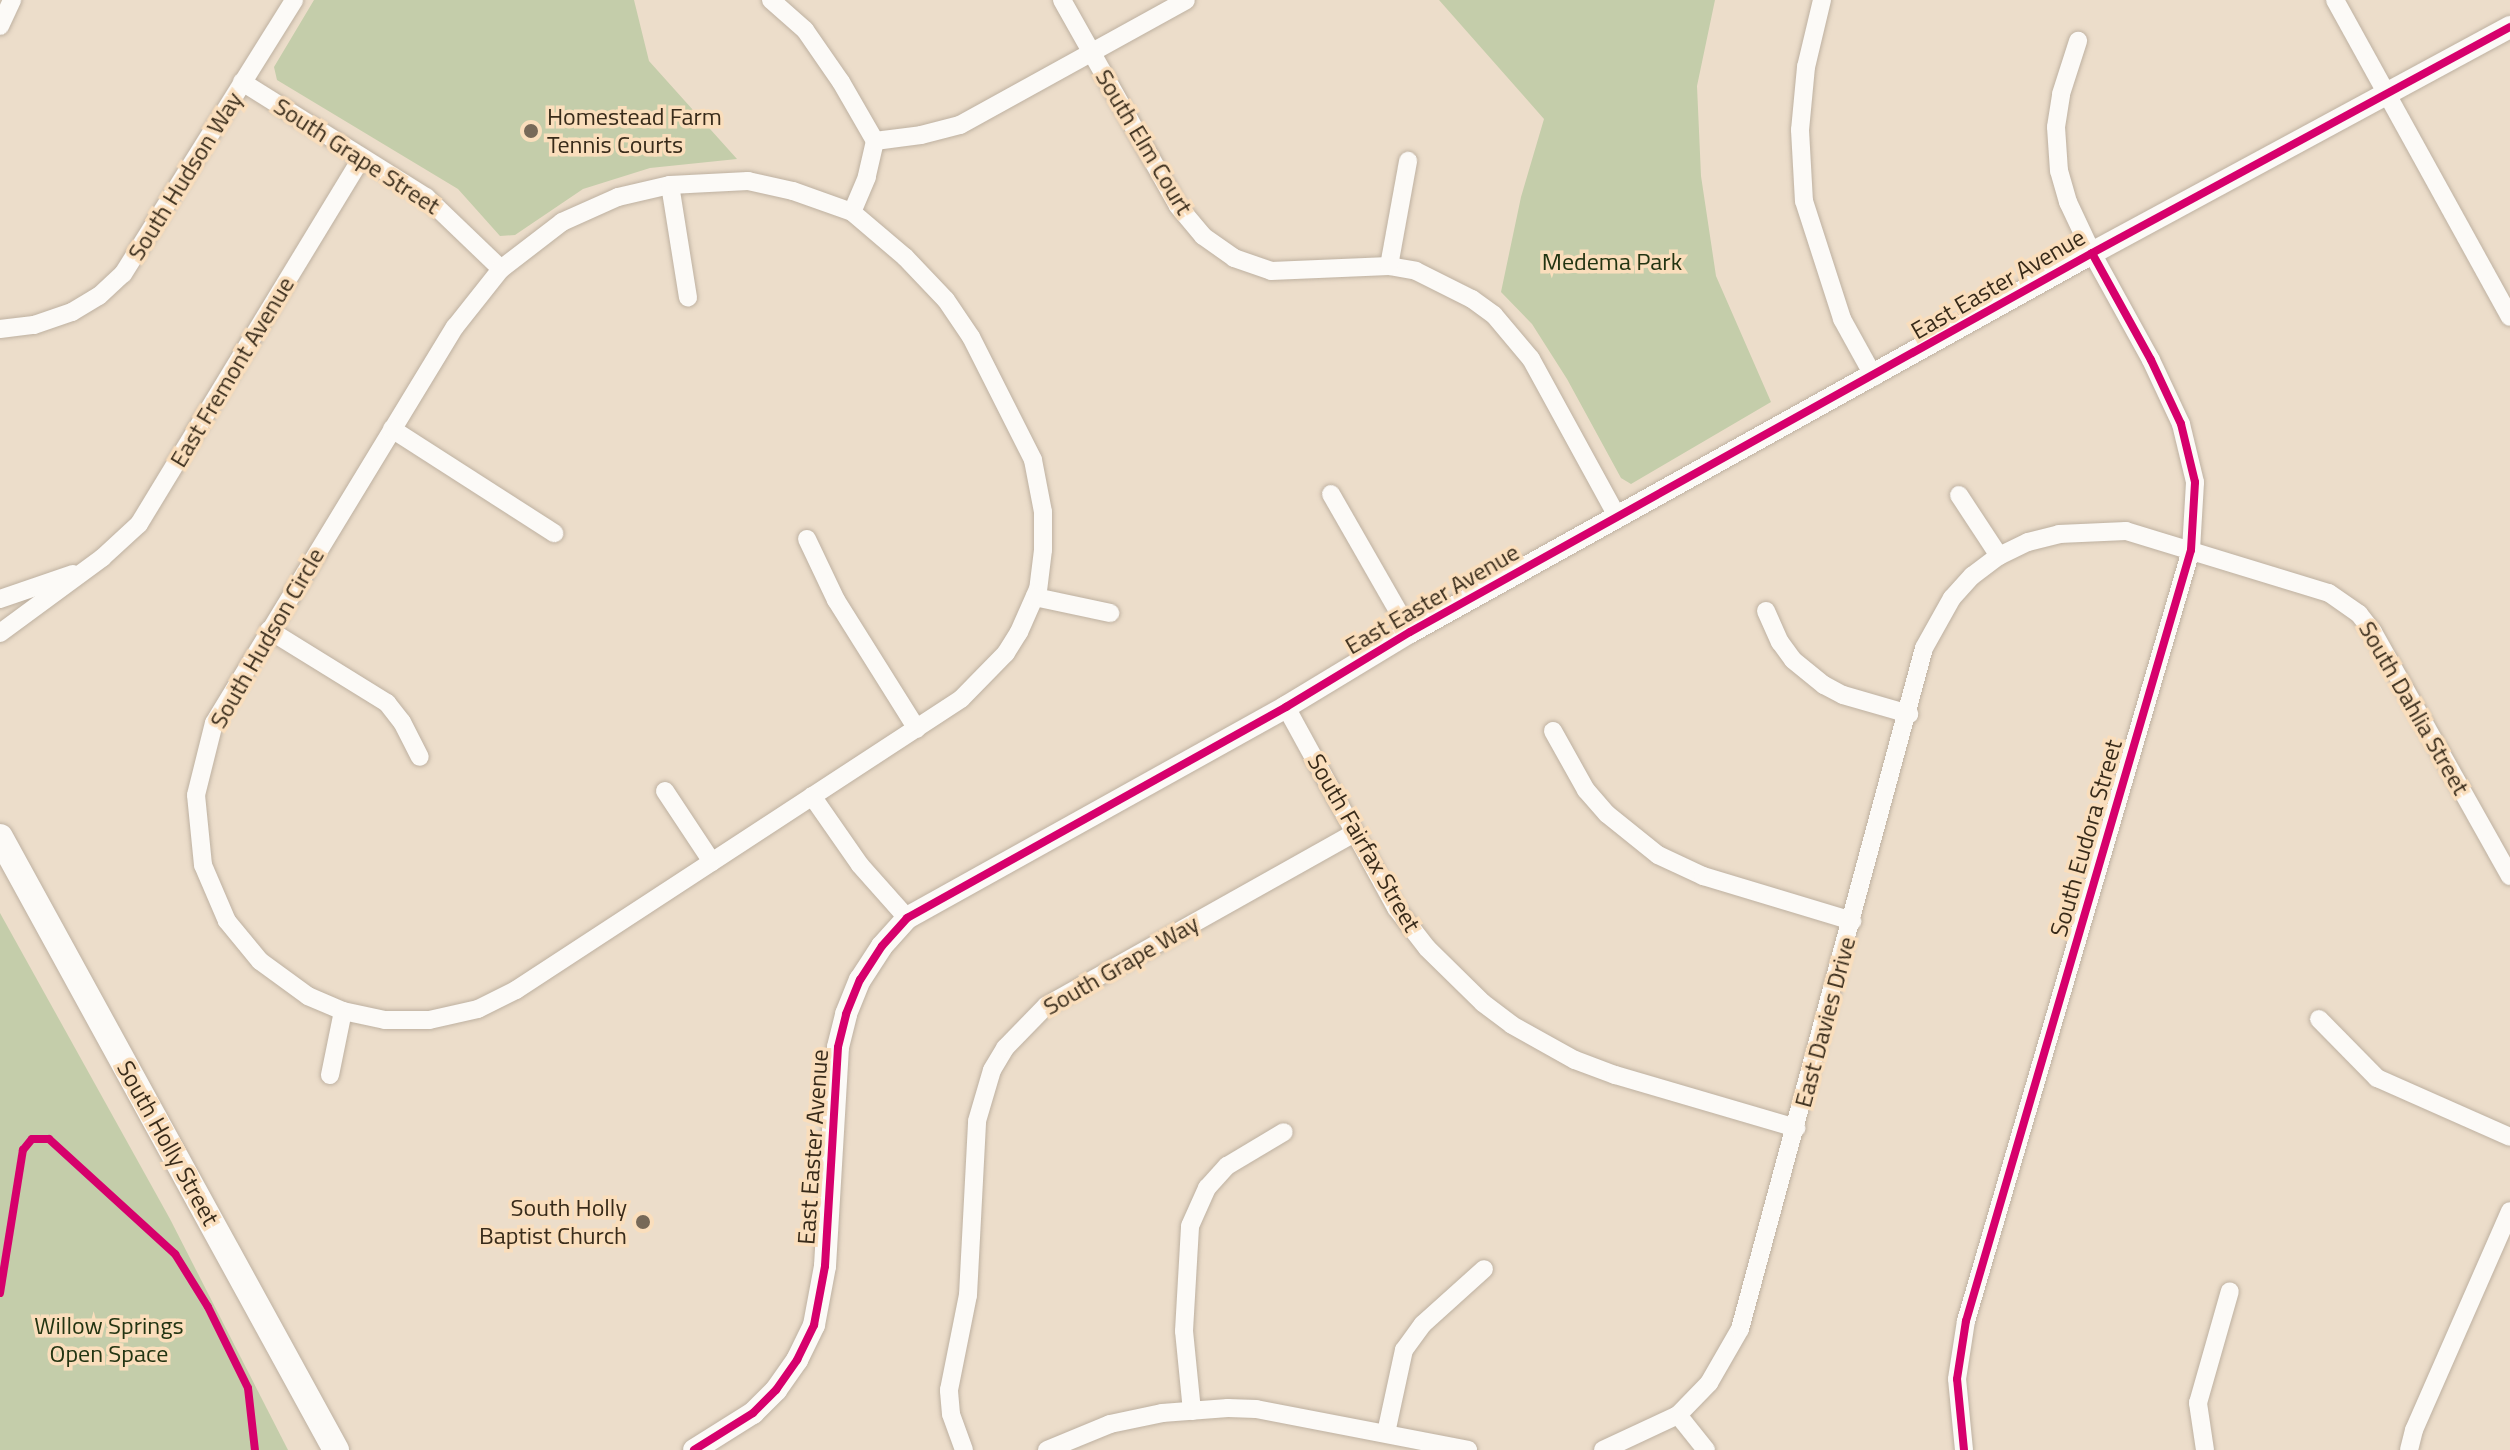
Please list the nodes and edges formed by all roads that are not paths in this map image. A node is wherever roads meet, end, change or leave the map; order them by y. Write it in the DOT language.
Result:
graph roads {
  1 [pos="12,0"];
  2 [pos="294,0"];
  3 [pos="771,0"];
  4 [pos="1062,0"];
  5 [pos="1186,0"];
  6 [pos="1822,0"];
  7 [pos="2335,0"];
  8 [pos="0,26"];
  9 [pos="2510,27"];
  10 [pos="2078,41"];
  11 [pos="1089,51"];
  12 [pos="242,82"];
  13 [pos="2388,94"];
  14 [pos="875,141"];
  15 [pos="362,157"];
  16 [pos="1408,161"];
  17 [pos="670,185"];
  18 [pos="852,212"];
  19 [pos="2092,253"];
  20 [pos="1389,266"];
  21 [pos="501,269"];
  22 [pos="688,298"];
  23 [pos="2510,317"];
  24 [pos="0,329"];
  25 [pos="1874,377"];
  26 [pos="392,429"];
  27 [pos="1331,494"];
  28 [pos="1959,495"];
  29 [pos="1618,518"];
  30 [pos="554,533"];
  31 [pos="807,539"];
  32 [pos="2191,550"];
  33 [pos="1999,556"];
  34 [pos="84,571"];
  35 [pos="1035,597"];
  36 [pos="0,599"];
  37 [pos="1766,611"];
  38 [pos="1110,613"];
  39 [pos="269,630"];
  40 [pos="1410,632"];
  41 [pos="0,633"];
  42 [pos="1286,707"];
  43 [pos="1909,714"];
  44 [pos="917,729"];
  45 [pos="1553,731"];
  46 [pos="420,757"];
  47 [pos="665,791"];
  48 [pos="812,796"];
  49 [pos="1354,833"];
  50 [pos="0,837"];
  51 [pos="712,862"];
  52 [pos="2510,876"];
  53 [pos="907,918"];
  54 [pos="1852,921"];
  55 [pos="343,1011"];
  56 [pos="2319,1019"];
  57 [pos="330,1075"];
  58 [pos="1796,1128"];
  59 [pos="1284,1132"];
  60 [pos="2510,1137"];
  61 [pos="2510,1211"];
  62 [pos="1484,1269"];
  63 [pos="2230,1291"];
  64 [pos="1192,1411"];
  65 [pos="1678,1415"];
  66 [pos="1386,1433"];
  67 [pos="336,1450"];
  68 [pos="694,1450"];
  69 [pos="964,1450"];
  70 [pos="1047,1450"];
  71 [pos="1468,1450"];
  72 [pos="1603,1450"];
  73 [pos="1706,1450"];
  74 [pos="1964,1450"];
  75 [pos="2205,1450"];
  76 [pos="2409,1450"];
  1 -- 8 [label="street"];
  2 -- 12 [label="street, South Hudson Way"];
  3 -- 14 [label="street"];
  4 -- 11 [label="street, South Elm Court"];
  5 -- 11 [label="street"];
  6 -- 25 [label="street"];
  7 -- 13 [label="street"];
  9 -- 13 [label="street, East Easter Avenue"];
  10 -- 19 [label="street, South Eudora Street"];
  11 -- 14 [label="street"];
  11 -- 20 [label="street, South Elm Court"];
  12 -- 15 [label="street, South Grape Street"];
  12 -- 24 [label="street, South Hudson Way"];
  13 -- 19 [label="street, East Easter Avenue"];
  13 -- 23 [label="street"];
  14 -- 18 [label="street"];
  15 -- 21 [label="street, South Grape Street"];
  15 -- 34 [label="street, East Fremont Avenue"];
  16 -- 20 [label="street"];
  17 -- 18 [label="street, South Hudson Circle"];
  17 -- 21 [label="street, South Hudson Circle"];
  17 -- 22 [label="street"];
  18 -- 35 [label="street, South Hudson Circle"];
  19 -- 25 [label="street, East Easter Avenue"];
  19 -- 32 [label="street, South Eudora Street"];
  20 -- 29 [label="street, South Elm Court"];
  21 -- 26 [label="street, South Hudson Circle"];
  25 -- 29 [label="street, East Easter Avenue"];
  26 -- 30 [label="street"];
  26 -- 39 [label="street, South Hudson Circle"];
  27 -- 40 [label="street"];
  28 -- 33 [label="street"];
  29 -- 40 [label="street, East Easter Avenue"];
  31 -- 44 [label="street"];
  32 -- 33 [label="street, East Davies Drive"];
  32 -- 52 [label="street, South Dahlia Street"];
  32 -- 74 [label="street, South Eudora Street"];
  33 -- 43 [label="street, East Davies Drive"];
  34 -- 36 [label="street, East Fremont Avenue"];
  34 -- 41 [label="street, East Fremont Avenue"];
  35 -- 38 [label="street"];
  35 -- 44 [label="street, South Hudson Circle"];
  37 -- 43 [label="street"];
  39 -- 46 [label="street"];
  39 -- 55 [label="street, South Hudson Circle"];
  40 -- 42 [label="street, East Easter Avenue"];
  42 -- 49 [label="street, South Fairfax Street"];
  42 -- 53 [label="street, East Easter Avenue"];
  43 -- 54 [label="street, East Davies Drive"];
  44 -- 48 [label="street, South Hudson Circle"];
  45 -- 54 [label="street"];
  47 -- 51 [label="street"];
  48 -- 51 [label="street, South Hudson Circle"];
  48 -- 53 [label="street"];
  49 -- 58 [label="street, South Fairfax Street"];
  49 -- 69 [label="street, South Grape Way"];
  50 -- 67 [label="main road, South Holly Street"];
  51 -- 55 [label="street, South Hudson Circle"];
  53 -- 68 [label="street, East Easter Avenue"];
  54 -- 58 [label="street, East Davies Drive"];
  55 -- 57 [label="street"];
  56 -- 60 [label="street"];
  58 -- 65 [label="street, East Davies Drive"];
  59 -- 64 [label="street"];
  61 -- 76 [label="street"];
  62 -- 66 [label="street"];
  63 -- 75 [label="street"];
  64 -- 66 [label="street"];
  64 -- 70 [label="street"];
  65 -- 72 [label="street, East Davies Drive"];
  65 -- 73 [label="street"];
  66 -- 71 [label="street"];
}
